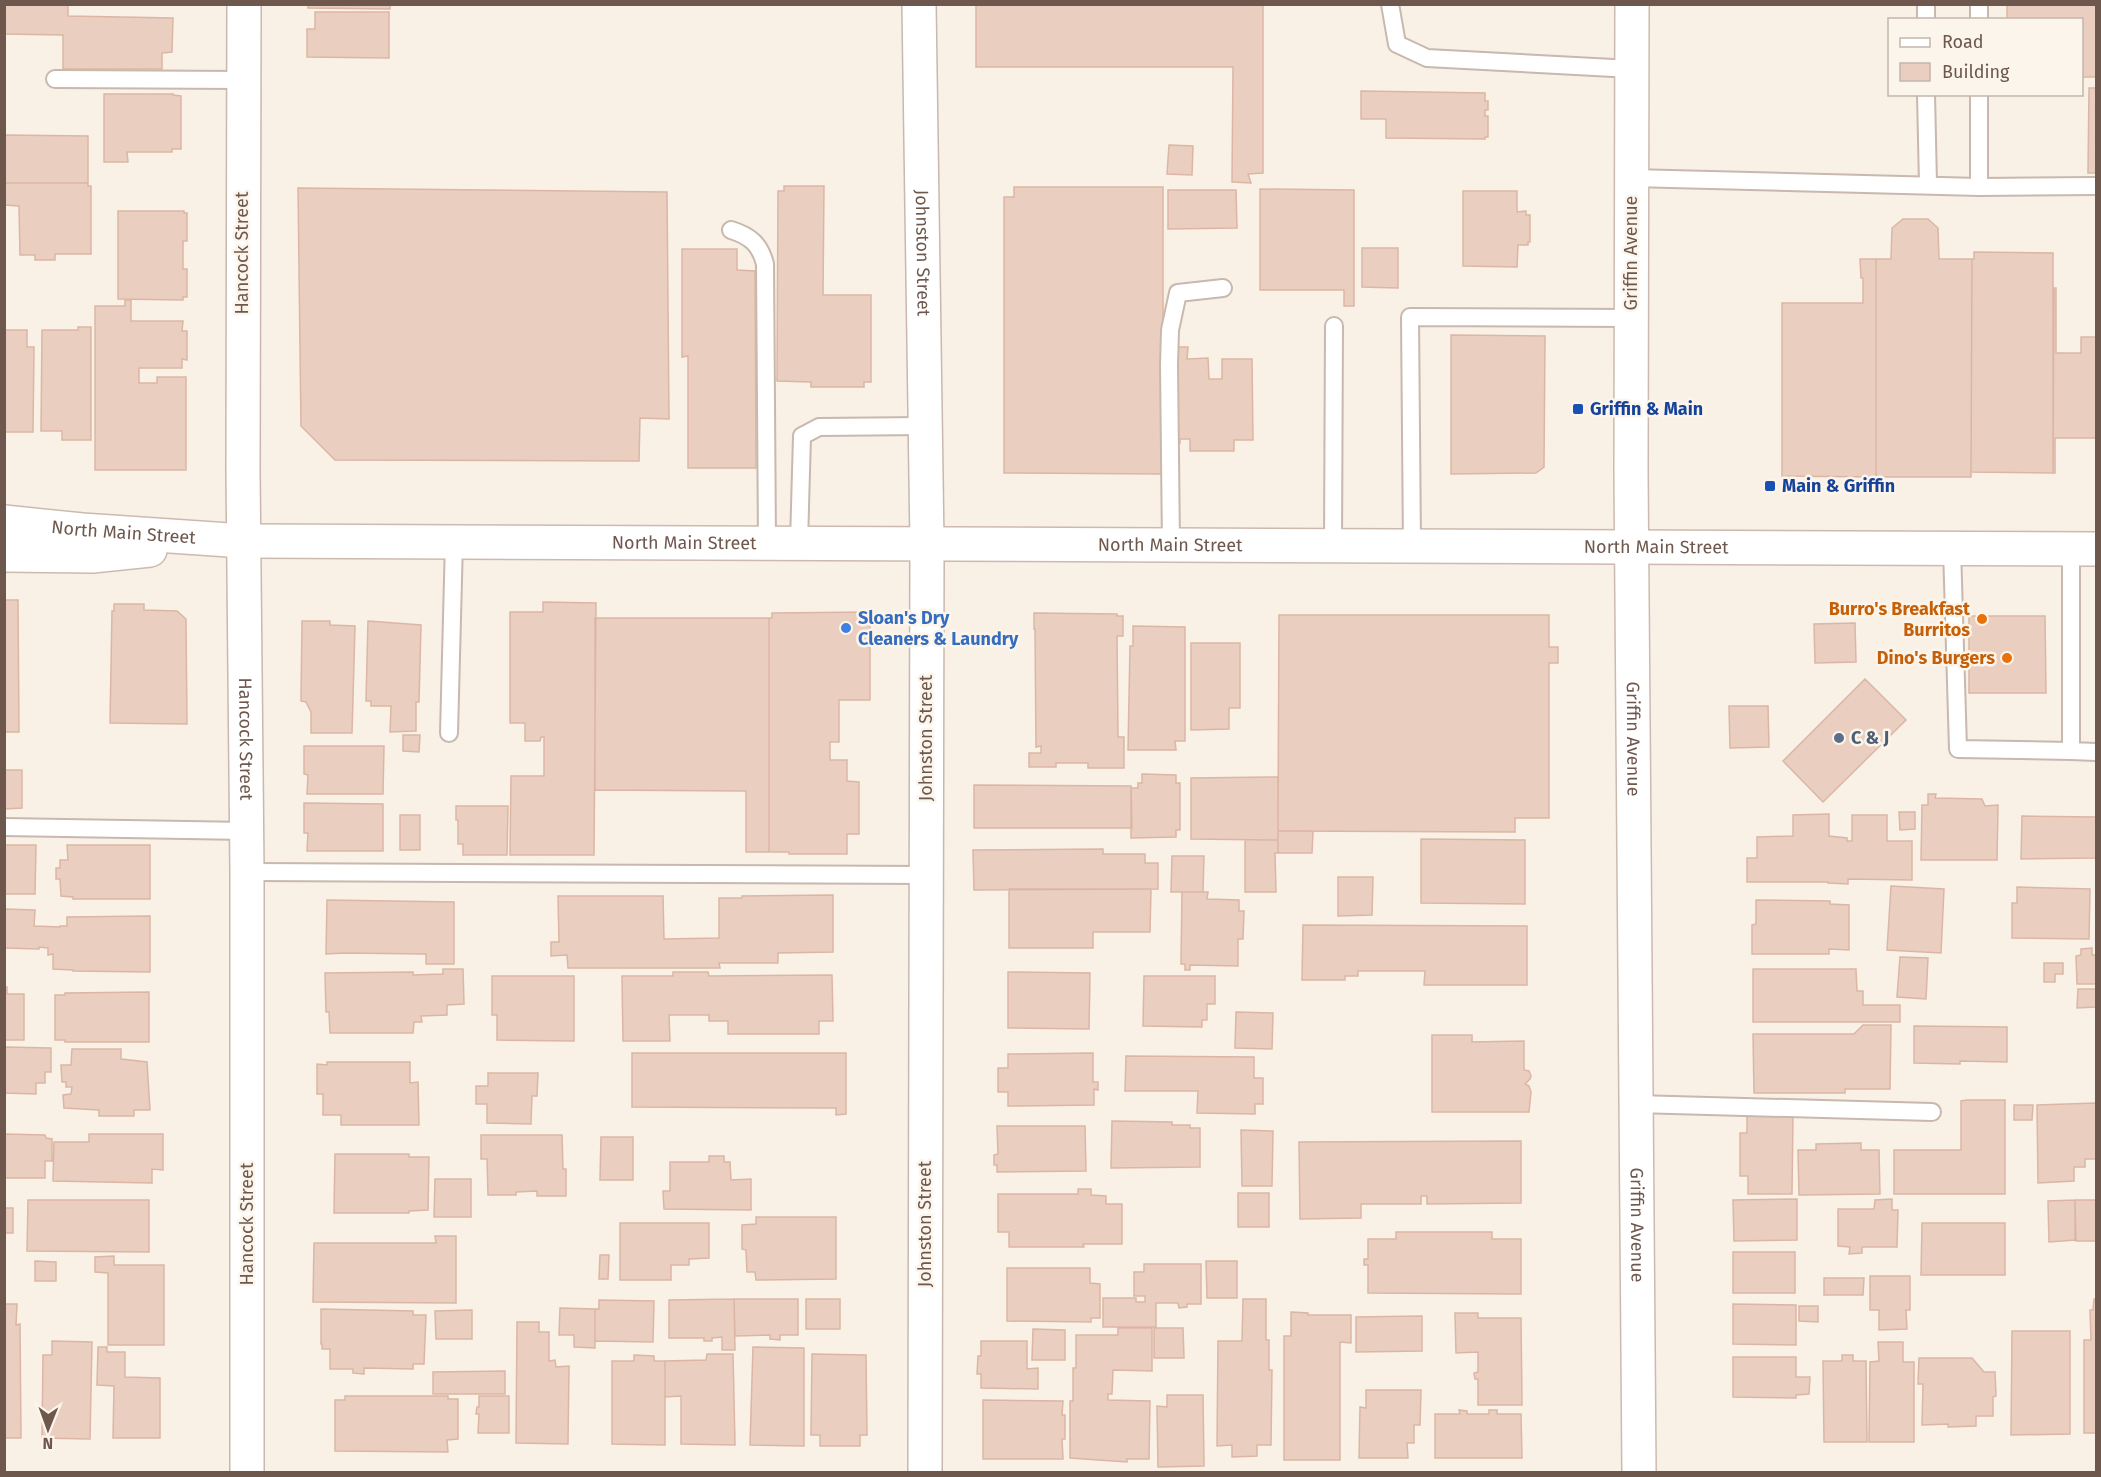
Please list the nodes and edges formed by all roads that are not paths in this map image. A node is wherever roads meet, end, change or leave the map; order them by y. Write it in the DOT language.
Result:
graph roads {
  1 [pos="244,4"];
  2 [pos="919,4"];
  3 [pos="1390,4"];
  4 [pos="1632,4"];
  5 [pos="1632,69"];
  6 [pos="55,80"];
  7 [pos="242,80"];
  8 [pos="1926,96"];
  9 [pos="1979,96"];
  10 [pos="1631,178"];
  11 [pos="1928,185"];
  12 [pos="2097,186"];
  13 [pos="1979,187"];
  14 [pos="731,230"];
  15 [pos="1223,288"];
  16 [pos="1631,318"];
  17 [pos="1334,326"];
  18 [pos="924,426"];
  19 [pos="4,522"];
  20 [pos="244,541"];
  21 [pos="454,541"];
  22 [pos="783,543"];
  23 [pos="927,544"];
  24 [pos="1171,545"];
  25 [pos="1333,546"];
  26 [pos="1412,546"];
  27 [pos="1632,546"];
  28 [pos="1953,548"];
  29 [pos="2084,548"];
  30 [pos="4,555"];
  31 [pos="449,733"];
  32 [pos="2071,751"];
  33 [pos="2097,752"];
  34 [pos="4,827"];
  35 [pos="247,831"];
  36 [pos="247,872"];
  37 [pos="925,875"];
  38 [pos="1636,1104"];
  39 [pos="1932,1112"];
  40 [pos="247,1473"];
  41 [pos="925,1473"];
  42 [pos="1639,1473"];
  1 -- 7 [label="main road, Hancock Street"];
  2 -- 18 [label="main road, Johnston Street"];
  3 -- 5 [label="lane"];
  4 -- 5 [label="main road, Griffin Avenue"];
  5 -- 10 [label="main road, Griffin Avenue"];
  6 -- 7 [label="lane"];
  7 -- 20 [label="main road, Hancock Street"];
  8 -- 11 [label="lane"];
  9 -- 13 [label="lane"];
  10 -- 11 [label="lane"];
  10 -- 16 [label="main road, Griffin Avenue"];
  11 -- 13 [label="lane"];
  12 -- 13 [label="lane"];
  14 -- 22 [label="lane"];
  15 -- 24 [label="lane"];
  16 -- 26 [label="lane"];
  16 -- 27 [label="main road, Griffin Avenue"];
  17 -- 25 [label="lane"];
  18 -- 22 [label="lane"];
  18 -- 23 [label="main road, Johnston Street"];
  19 -- 20 [label="main road, North Main Street"];
  20 -- 21 [label="main road, North Main Street"];
  20 -- 30 [label="main road, North Main Street"];
  20 -- 35 [label="main road, Hancock Street"];
  21 -- 22 [label="main road, North Main Street"];
  21 -- 31 [label="lane"];
  22 -- 23 [label="main road, North Main Street"];
  23 -- 24 [label="main road, North Main Street"];
  23 -- 37 [label="main road, Johnston Street"];
  24 -- 25 [label="main road, North Main Street"];
  25 -- 26 [label="main road, North Main Street"];
  26 -- 27 [label="main road, North Main Street"];
  27 -- 28 [label="main road, North Main Street"];
  27 -- 38 [label="main road, Griffin Avenue"];
  28 -- 29 [label="main road, North Main Street"];
  28 -- 32 [label="lane"];
  29 -- 32 [label="lane"];
  32 -- 33 [label="lane"];
  34 -- 35 [label="lane"];
  35 -- 36 [label="main road, Hancock Street"];
  36 -- 37 [label="lane"];
  36 -- 40 [label="main road, Hancock Street"];
  37 -- 41 [label="main road, Johnston Street"];
  38 -- 39 [label="lane"];
  38 -- 42 [label="main road, Griffin Avenue"];
}
